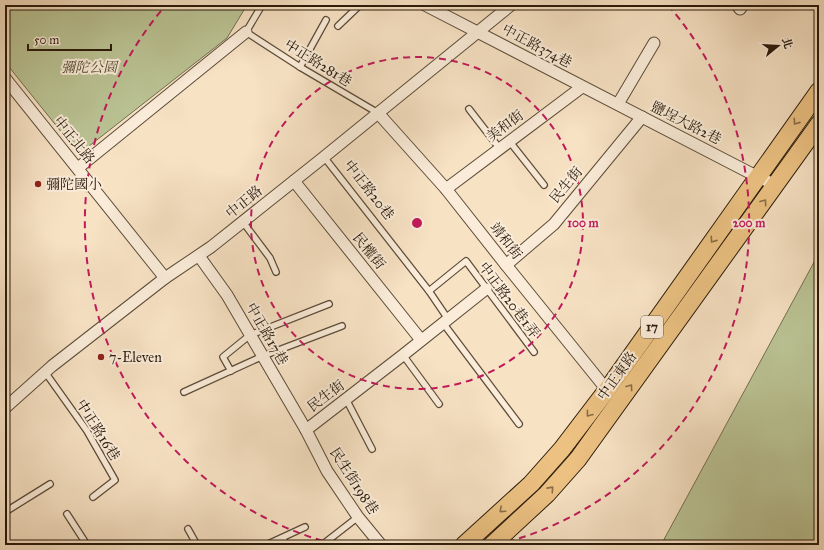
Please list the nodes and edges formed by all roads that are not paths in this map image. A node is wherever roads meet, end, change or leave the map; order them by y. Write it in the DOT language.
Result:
graph roads {
  1 [pos="262,5"];
  2 [pos="360,5"];
  3 [pos="425,5"];
  4 [pos="511,5"];
  5 [pos="496,10"];
  6 [pos="326,20"];
  7 [pos="338,26"];
  8 [pos="246,32"];
  9 [pos="478,32"];
  10 [pos="654,43"];
  11 [pos="300,66"];
  12 [pos="5,78"];
  13 [pos="582,87"];
  14 [pos="819,91"];
  15 [pos="618,104"];
  16 [pos="469,109"];
  17 [pos="378,113"];
  18 [pos="642,117"];
  19 [pos="819,124"];
  20 [pos="510,142"];
  21 [pos="500,149"];
  22 [pos="324,157"];
  23 [pos="78,168"];
  24 [pos="758,177"];
  25 [pos="294,181"];
  26 [pos="544,185"];
  27 [pos="776,185"];
  28 [pos="446,189"];
  29 [pos="243,222"];
  30 [pos="199,256"];
  31 [pos="506,265"];
  32 [pos="276,272"];
  33 [pos="165,278"];
  34 [pos="486,289"];
  35 [pos="429,291"];
  36 [pos="329,304"];
  37 [pos="446,321"];
  38 [pos="342,326"];
  39 [pos="250,335"];
  40 [pos="421,340"];
  41 [pos="534,352"];
  42 [pos="263,356"];
  43 [pos="403,356"];
  44 [pos="231,370"];
  45 [pos="45,372"];
  46 [pos="607,390"];
  47 [pos="184,392"];
  48 [pos="346,399"];
  49 [pos="440,404"];
  50 [pos="5,408"];
  51 [pos="519,424"];
  52 [pos="306,430"];
  53 [pos="372,449"];
  54 [pos="50,484"];
  55 [pos="93,497"];
  56 [pos="5,512"];
  57 [pos="67,514"];
  58 [pos="358,517"];
  59 [pos="305,526"];
  60 [pos="188,529"];
  61 [pos="283,538"];
  62 [pos="86,545"];
  63 [pos="197,545"];
  64 [pos="266,545"];
  65 [pos="286,545"];
  66 [pos="322,545"];
  67 [pos="382,545"];
  68 [pos="464,545"];
  69 [pos="492,545"];
  1 -- 8 [label="lane"];
  2 -- 7 [label="lane"];
  3 -- 9 [label="street, 中正路374巷"];
  4 -- 5 [label="street, 中正路"];
  5 -- 9 [label="street, 中正路"];
  6 -- 11 [label="lane"];
  8 -- 11 [label="lane, 中正路281巷"];
  8 -- 23 [label="street"];
  9 -- 13 [label="street, 中正路374巷"];
  9 -- 17 [label="street, 中正路"];
  10 -- 15 [label="street"];
  11 -- 17 [label="lane, 中正路281巷"];
  12 -- 23 [label="street, 中正北路"];
  13 -- 15 [label="street, 鹽埕大路2巷"];
  13 -- 20 [label="street, 美和街"];
  14 -- 24 [label="main road, 中正東路 / 17, one-way"];
  15 -- 18 [label="street, 鹽埕大路2巷"];
  16 -- 21 [label="lane"];
  17 -- 22 [label="street, 中正路"];
  17 -- 28 [label="street, 靖和街"];
  18 -- 24 [label="street, 鹽埕大路2巷"];
  18 -- 31 [label="street, 民生街"];
  19 -- 27 [label="main road, 中正東路 / 17"];
  20 -- 21 [label="street, 美和街"];
  20 -- 26 [label="lane"];
  21 -- 28 [label="street, 美和街"];
  22 -- 25 [label="street, 中正路"];
  22 -- 35 [label="lane, 中正路20巷"];
  23 -- 33 [label="street, 中正北路"];
  24 -- 27 [label="street, 鹽埕大路2巷"];
  24 -- 46 [label="main road, 中正東路 / 17, one-way"];
  25 -- 29 [label="street, 中正路"];
  25 -- 40 [label="street, 民權街"];
  69 -- 27 [label="main road, 中正東路 / 17, one-way"];
  28 -- 31 [label="street, 靖和街"];
  29 -- 30 [label="street, 中正路"];
  29 -- 32 [label="lane"];
  30 -- 33 [label="street, 中正路"];
  30 -- 39 [label="street, 中正路17巷"];
  31 -- 46 [label="street, 靖和街"];
  33 -- 45 [label="street, 中正路"];
  34 -- 35 [label="lane, 中正路20巷1弄"];
  34 -- 37 [label="street"];
  34 -- 41 [label="lane, 中正路20巷1弄"];
  35 -- 37 [label="lane, 中正路20巷"];
  36 -- 39 [label="lane"];
  37 -- 40 [label="street"];
  37 -- 51 [label="lane, 中正路20巷"];
  38 -- 42 [label="lane"];
  39 -- 42 [label="street, 中正路17巷"];
  39 -- 44 [label="lane"];
  40 -- 43 [label="street, 民生街"];
  42 -- 44 [label="lane"];
  42 -- 52 [label="street, 中正路17巷"];
  43 -- 48 [label="street, 民生街"];
  43 -- 49 [label="lane"];
  44 -- 47 [label="lane"];
  45 -- 50 [label="street, 中正路"];
  45 -- 55 [label="lane, 中正路16巷"];
  46 -- 68 [label="main road, 中正東路 / 17, one-way"];
  48 -- 52 [label="street, 民生街"];
  48 -- 53 [label="lane"];
  52 -- 58 [label="street, 民生街198巷"];
  54 -- 56 [label="lane"];
  57 -- 62 [label="lane"];
  58 -- 66 [label="lane"];
  58 -- 67 [label="street, 民生街198巷"];
  59 -- 61 [label="lane"];
  60 -- 63 [label="lane"];
  61 -- 64 [label="lane"];
  61 -- 65 [label="lane"];
}
